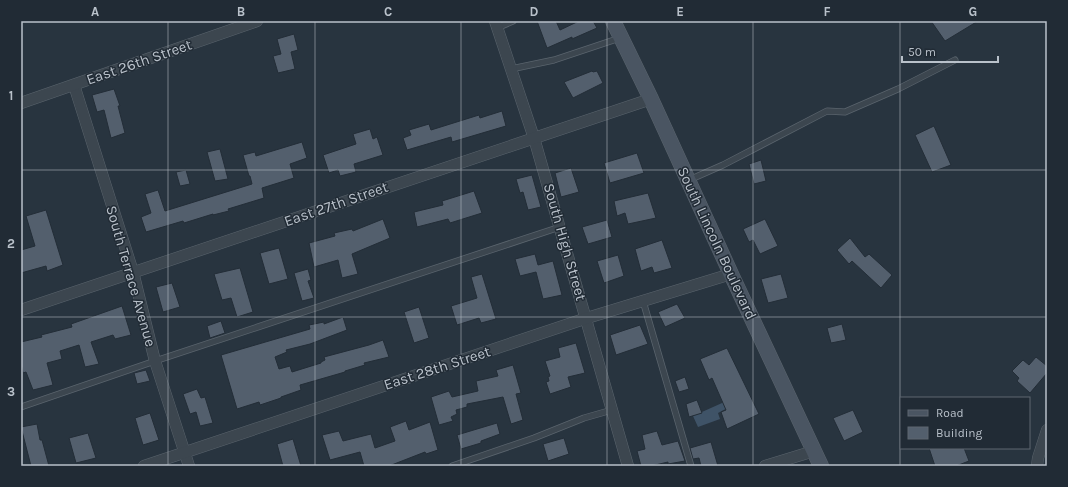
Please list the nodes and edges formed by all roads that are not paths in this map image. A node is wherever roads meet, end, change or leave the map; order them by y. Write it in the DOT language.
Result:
graph roads {
  1 [pos="258,21"];
  2 [pos="514,21"];
  3 [pos="613,21"];
  4 [pos="496,24"];
  5 [pos="621,38"];
  6 [pos="955,60"];
  7 [pos="511,69"];
  8 [pos="74,85"];
  9 [pos="651,99"];
  10 [pos="21,104"];
  11 [pos="534,138"];
  12 [pos="688,181"];
  13 [pos="560,227"];
  14 [pos="133,272"];
  15 [pos="731,274"];
  16 [pos="642,301"];
  17 [pos="21,310"];
  18 [pos="587,318"];
  19 [pos="155,361"];
  20 [pos="21,407"];
  21 [pos="612,410"];
  22 [pos="1047,430"];
  23 [pos="814,451"];
  24 [pos="184,452"];
  25 [pos="144,466"];
  26 [pos="189,466"];
  27 [pos="452,466"];
  28 [pos="628,466"];
  29 [pos="691,466"];
  30 [pos="765,466"];
  31 [pos="822,466"];
  32 [pos="1038,466"];
  1 -- 8 [label="street, East 26th Street"];
  2 -- 4 [label="lane"];
  3 -- 5 [label="street, South Lincoln Boulevard"];
  4 -- 7 [label="street, South High Street"];
  5 -- 7 [label="lane"];
  5 -- 9 [label="street, South Lincoln Boulevard"];
  6 -- 12 [label="lane"];
  7 -- 11 [label="street, South High Street"];
  8 -- 10 [label="street, East 26th Street"];
  8 -- 14 [label="street, South Terrace Avenue"];
  9 -- 11 [label="street, East 27th Street"];
  9 -- 12 [label="street, South Lincoln Boulevard"];
  11 -- 13 [label="street, South High Street"];
  11 -- 14 [label="street, East 27th Street"];
  12 -- 15 [label="street, South Lincoln Boulevard"];
  13 -- 18 [label="street, South High Street"];
  13 -- 19 [label="lane"];
  14 -- 17 [label="street, East 27th Street"];
  14 -- 19 [label="street, South Terrace Avenue"];
  15 -- 16 [label="street, East 28th Street"];
  15 -- 23 [label="street, South Lincoln Boulevard"];
  16 -- 18 [label="street, East 28th Street"];
  16 -- 29 [label="lane"];
  18 -- 21 [label="street, South High Street"];
  18 -- 24 [label="street, East 28th Street"];
  19 -- 20 [label="lane"];
  19 -- 24 [label="street, South Terrace Avenue"];
  21 -- 27 [label="lane"];
  21 -- 28 [label="street, South High Street"];
  22 -- 32 [label="street"];
  23 -- 30 [label="street"];
  23 -- 31 [label="street, South Lincoln Boulevard"];
  24 -- 25 [label="street, East 28th Street"];
  24 -- 26 [label="street, South Terrace Avenue"];
}
